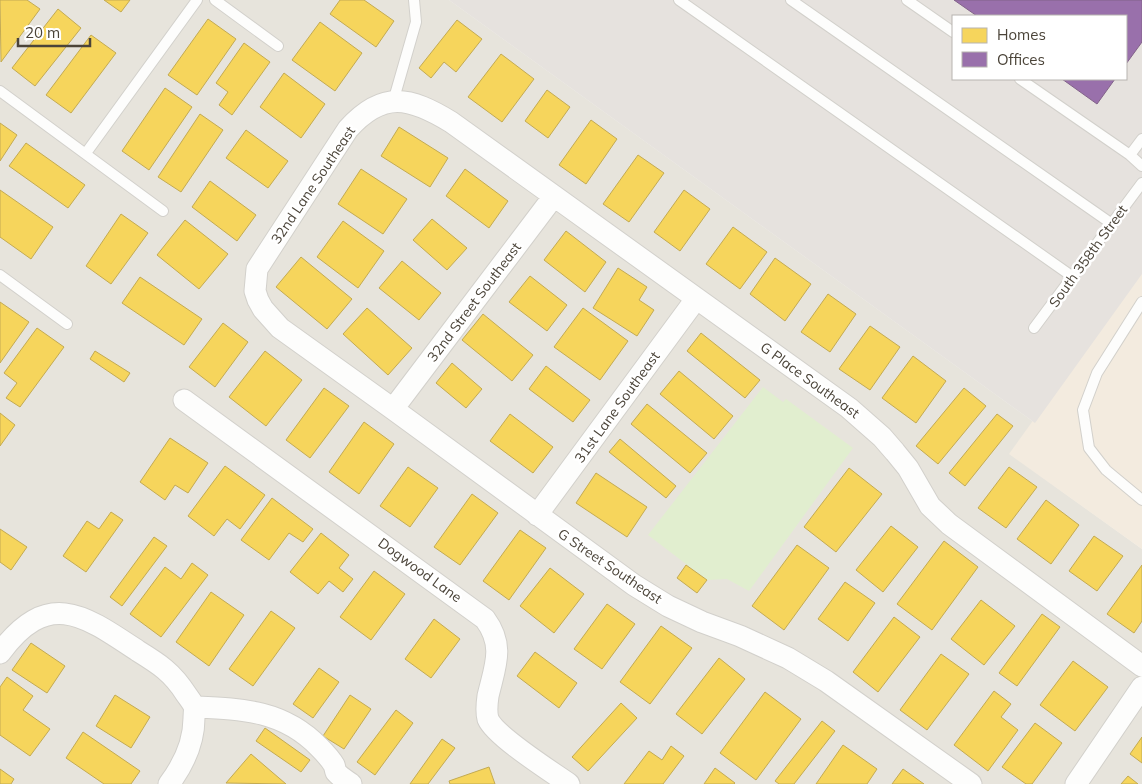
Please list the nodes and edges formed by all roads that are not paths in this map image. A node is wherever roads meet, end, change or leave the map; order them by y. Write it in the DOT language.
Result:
graph roads {
  1 [pos="197,0"];
  2 [pos="215,0"];
  3 [pos="414,0"];
  4 [pos="679,0"];
  5 [pos="791,0"];
  6 [pos="907,0"];
  7 [pos="952,31"];
  8 [pos="278,46"];
  9 [pos="1021,80"];
  10 [pos="0,91"];
  11 [pos="393,102"];
  12 [pos="451,122"];
  13 [pos="1142,139"];
  14 [pos="86,153"];
  15 [pos="1130,155"];
  16 [pos="1142,166"];
  17 [pos="1142,183"];
  18 [pos="554,196"];
  19 [pos="163,211"];
  20 [pos="1112,224"];
  21 [pos="0,275"];
  22 [pos="1073,277"];
  23 [pos="696,299"];
  24 [pos="1142,302"];
  25 [pos="67,324"];
  26 [pos="1034,328"];
  27 [pos="291,337"];
  28 [pos="184,400"];
  29 [pos="393,408"];
  30 [pos="1142,500"];
  31 [pos="537,515"];
  32 [pos="0,653"];
  33 [pos="1142,666"];
  34 [pos="1142,687"];
  35 [pos="194,707"];
  36 [pos="338,780"];
  37 [pos="169,784"];
  38 [pos="569,784"];
  39 [pos="970,784"];
  40 [pos="1076,784"];
  1 -- 14 [label="lane"];
  2 -- 8 [label="lane"];
  3 -- 11 [label="lane"];
  4 -- 22 [label="lane"];
  5 -- 20 [label="lane"];
  6 -- 7 [label="lane"];
  9 -- 15 [label="lane"];
  10 -- 14 [label="lane"];
  11 -- 12 [label="street, 32nd Lane Southeast"];
  11 -- 27 [label="street, 32nd Lane Southeast"];
  12 -- 18 [label="street, G Place Southeast"];
  13 -- 15 [label="lane"];
  14 -- 19 [label="lane"];
  15 -- 16 [label="lane"];
  17 -- 20 [label="lane, South 358th Street"];
  18 -- 23 [label="street, G Place Southeast"];
  18 -- 29 [label="street, 32nd Street Southeast"];
  20 -- 22 [label="lane, South 358th Street"];
  21 -- 25 [label="lane"];
  22 -- 26 [label="lane, South 358th Street"];
  23 -- 31 [label="street, 31st Lane Southeast"];
  23 -- 33 [label="street, G Place Southeast"];
  24 -- 30 [label="lane"];
  27 -- 29 [label="street, G Street Southeast"];
  28 -- 38 [label="street, Dogwood Lane"];
  29 -- 31 [label="street, G Street Southeast"];
  31 -- 39 [label="street, G Street Southeast"];
  32 -- 35 [label="street"];
  34 -- 40 [label="street"];
  35 -- 36 [label="street"];
  35 -- 37 [label="street"];
}
